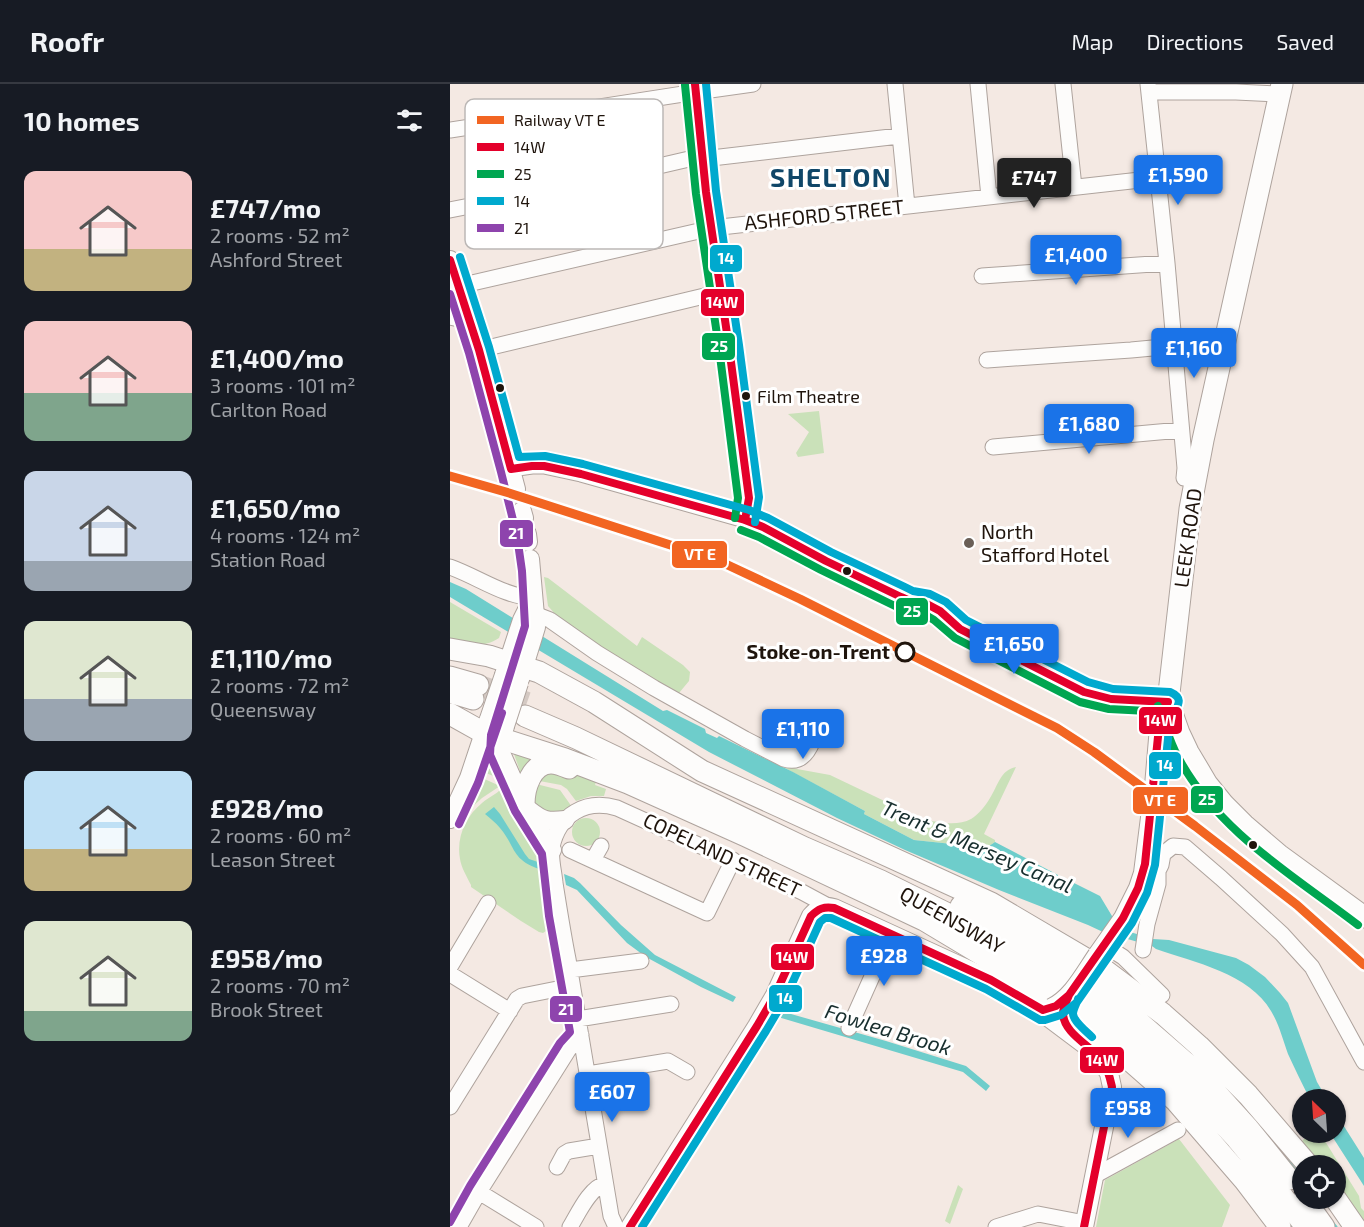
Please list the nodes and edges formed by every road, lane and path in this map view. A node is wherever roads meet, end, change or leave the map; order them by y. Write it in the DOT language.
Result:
graph roads {
  1 [pos="753,84"];
  2 [pos="895,84"];
  3 [pos="978,84"];
  4 [pos="1063,84"];
  5 [pos="696,88"];
  6 [pos="1148,88"];
  7 [pos="1281,89"];
  8 [pos="632,99"];
  9 [pos="465,127"];
  10 [pos="450,130"];
  11 [pos="899,136"];
  12 [pos="703,157"];
  13 [pos="663,166"];
  14 [pos="1158,178"];
  15 [pos="1074,187"];
  16 [pos="989,197"];
  17 [pos="907,206"];
  18 [pos="465,207"];
  19 [pos="450,210"];
  20 [pos="712,228"];
  21 [pos="663,239"];
  22 [pos="620,249"];
  23 [pos="450,260"];
  24 [pos="1167,263"];
  25 [pos="982,276"];
  26 [pos="459,286"];
  27 [pos="721,292"];
  28 [pos="459,316"];
  29 [pos="1174,346"];
  30 [pos="479,350"];
  31 [pos="987,360"];
  32 [pos="1181,430"];
  33 [pos="993,447"];
  34 [pos="511,470"];
  35 [pos="1184,478"];
  36 [pos="516,489"];
  37 [pos="745,520"];
  38 [pos="526,533"];
  39 [pos="450,567"];
  40 [pos="531,614"];
  41 [pos="450,649"];
  42 [pos="516,665"];
  43 [pos="450,678"];
  44 [pos="450,692"];
  45 [pos="1168,702"];
  46 [pos="450,714"];
  47 [pos="821,725"];
  48 [pos="495,729"];
  49 [pos="813,740"];
  50 [pos="772,753"];
  51 [pos="506,765"];
  52 [pos="473,767"];
  53 [pos="628,783"];
  54 [pos="524,806"];
  55 [pos="450,819"];
  56 [pos="565,820"];
  57 [pos="601,846"];
  58 [pos="561,850"];
  59 [pos="593,860"];
  60 [pos="733,860"];
  61 [pos="1151,872"];
  62 [pos="802,892"];
  63 [pos="488,903"];
  64 [pos="828,906"];
  65 [pos="811,916"];
  66 [pos="1364,917"];
  67 [pos="974,929"];
  68 [pos="891,934"];
  69 [pos="1054,940"];
  70 [pos="1103,946"];
  71 [pos="1143,950"];
  72 [pos="640,961"];
  73 [pos="450,967"];
  74 [pos="450,974"];
  75 [pos="571,978"];
  76 [pos="1162,994"];
  77 [pos="1023,999"];
  78 [pos="671,1004"];
  79 [pos="510,1011"];
  80 [pos="1057,1014"];
  81 [pos="578,1019"];
  82 [pos="849,1028"];
  83 [pos="581,1035"];
  84 [pos="1084,1044"];
  85 [pos="1364,1062"];
  86 [pos="687,1072"];
  87 [pos="588,1074"];
  88 [pos="1201,1076"];
  89 [pos="450,1077"];
  90 [pos="464,1086"];
  91 [pos="1175,1100"];
  92 [pos="450,1107"];
  93 [pos="1178,1130"];
  94 [pos="599,1146"];
  95 [pos="1300,1155"];
  96 [pos="557,1167"];
  97 [pos="1094,1176"];
  98 [pos="1292,1183"];
  99 [pos="605,1184"];
  100 [pos="479,1192"];
  101 [pos="1311,1209"];
  102 [pos="1343,1209"];
  103 [pos="1042,1221"];
  104 [pos="612,1223"];
  105 [pos="1085,1225"];
  106 [pos="459,1227"];
  107 [pos="536,1227"];
  108 [pos="570,1227"];
  109 [pos="630,1227"];
  110 [pos="996,1227"];
  111 [pos="1280,1227"];
  112 [pos="1306,1227"];
  113 [pos="1323,1227"];
  114 [pos="1355,1227"];
  1 -- 5 [label="street"];
  2 -- 11 [label="street"];
  3 -- 16 [label="street"];
  4 -- 15 [label="street"];
  5 -- 8 [label="street"];
  5 -- 12 [label="street"];
  6 -- 7 [label="street"];
  6 -- 14 [label="street"];
  7 -- 45 [label="highway, LEEK ROAD"];
  9 -- 10 [label="street"];
  11 -- 12 [label="street"];
  11 -- 17 [label="street"];
  12 -- 13 [label="street"];
  12 -- 20 [label="street"];
  14 -- 15 [label="street, ASHFORD STREET"];
  14 -- 24 [label="street"];
  15 -- 16 [label="street, ASHFORD STREET"];
  16 -- 17 [label="street, ASHFORD STREET"];
  17 -- 20 [label="street, ASHFORD STREET"];
  18 -- 19 [label="street"];
  20 -- 21 [label="street, ASHFORD STREET"];
  20 -- 27 [label="street"];
  22 -- 26 [label="street, ASHFORD STREET"];
  23 -- 26 [label="main road"];
  24 -- 25 [label="street"];
  24 -- 29 [label="street"];
  26 -- 28 [label="main road"];
  27 -- 30 [label="street"];
  27 -- 37 [label="street"];
  28 -- 30 [label="main road"];
  29 -- 31 [label="street"];
  29 -- 32 [label="street"];
  30 -- 34 [label="main road"];
  32 -- 33 [label="street"];
  32 -- 35 [label="street"];
  34 -- 36 [label="main road"];
  34 -- 37 [label="street"];
  37 -- 45 [label="street"];
  38 -- 40 [label="main road"];
  39 -- 40 [label="street"];
  40 -- 42 [label="main road"];
  40 -- 50 [label="street"];
  41 -- 42 [label="highway"];
  42 -- 48 [label="main road, bridge"];
  42 -- 69 [label="highway"];
  43 -- 44 [label="highway"];
  45 -- 61 [label="main road"];
  45 -- 66 [label="highway, LEEK ROAD"];
  46 -- 48 [label="highway"];
  47 -- 50 [label="street"];
  48 -- 51 [label="main road"];
  48 -- 52 [label="main road"];
  48 -- 53 [label="highway"];
  49 -- 50 [label="street"];
  51 -- 52 [label="main road"];
  51 -- 54 [label="main road"];
  52 -- 55 [label="main road"];
  53 -- 54 [label="highway"];
  53 -- 91 [label="highway"];
  54 -- 56 [label="main road"];
  54 -- 58 [label="main road"];
  56 -- 58 [label="street"];
  56 -- 60 [label="street, COPELAND STREET"];
  57 -- 59 [label="street"];
  58 -- 59 [label="street"];
  58 -- 75 [label="street"];
  59 -- 60 [label="street"];
  60 -- 62 [label="street, COPELAND STREET"];
  61 -- 70 [label="main road"];
  61 -- 71 [label="street"];
  61 -- 85 [label="street"];
  62 -- 64 [label="street, COPELAND STREET"];
  62 -- 65 [label="street"];
  63 -- 73 [label="street"];
  64 -- 65 [label="main road"];
  64 -- 68 [label="main road, COPELAND STREET"];
  65 -- 109 [label="main road"];
  67 -- 88 [label="highway, QUEENSWAY"];
  67 -- 91 [label="highway"];
  67 -- 112 [label="highway, QUEENSWAY"];
  68 -- 77 [label="main road, COPELAND STREET"];
  68 -- 82 [label="street"];
  69 -- 88 [label="highway"];
  69 -- 95 [label="highway"];
  70 -- 76 [label="street"];
  70 -- 80 [label="main road, bridge"];
  72 -- 75 [label="street"];
  74 -- 79 [label="street"];
  75 -- 79 [label="street"];
  75 -- 81 [label="street"];
  77 -- 80 [label="main road"];
  77 -- 84 [label="main road, COPELAND STREET"];
  78 -- 81 [label="street"];
  79 -- 90 [label="street"];
  80 -- 84 [label="main road"];
  81 -- 83 [label="street"];
  83 -- 87 [label="street"];
  83 -- 100 [label="street"];
  84 -- 97 [label="main road"];
  86 -- 87 [label="street"];
  87 -- 94 [label="street"];
  88 -- 98 [label="highway, QUEENSWAY"];
  89 -- 90 [label="street"];
  90 -- 92 [label="street"];
  91 -- 111 [label="highway"];
  93 -- 97 [label="street"];
  94 -- 96 [label="street"];
  94 -- 99 [label="street"];
  97 -- 105 [label="main road"];
  99 -- 104 [label="street"];
  99 -- 108 [label="street"];
  100 -- 106 [label="street"];
  100 -- 107 [label="street"];
  101 -- 113 [label="highway, QUEENSWAY"];
  102 -- 114 [label="highway"];
  103 -- 105 [label="street"];
  103 -- 110 [label="street"];
}
